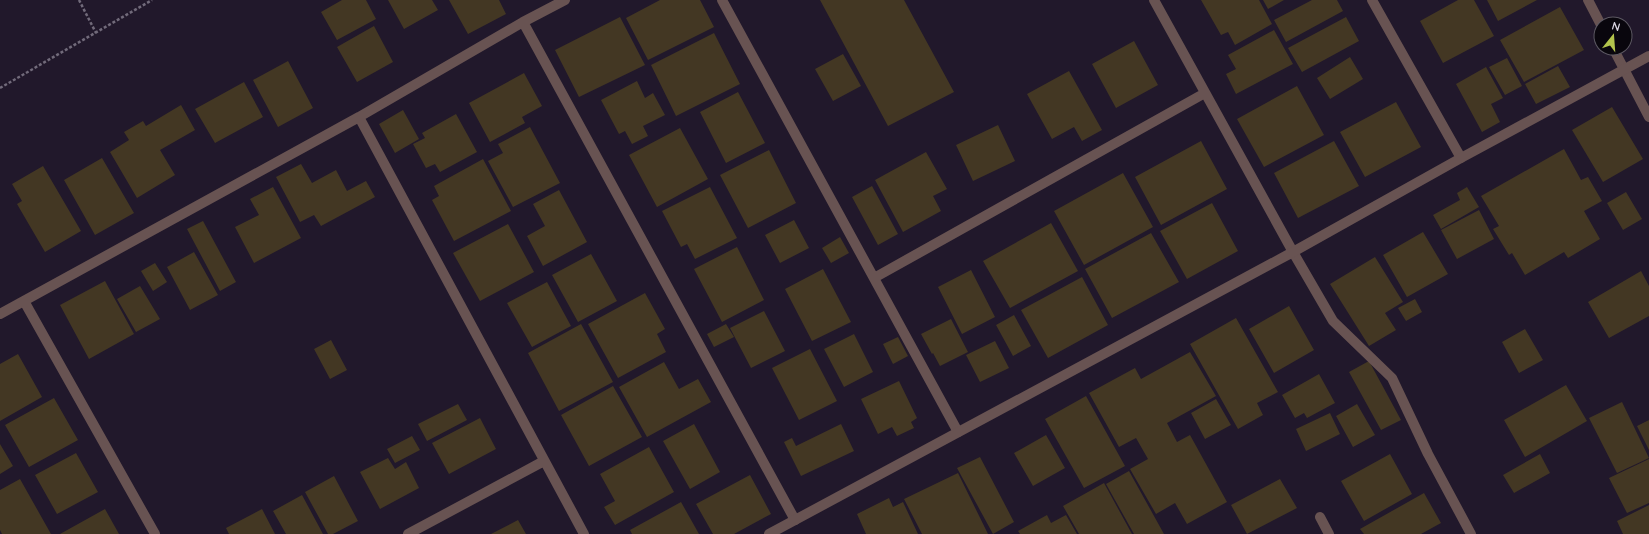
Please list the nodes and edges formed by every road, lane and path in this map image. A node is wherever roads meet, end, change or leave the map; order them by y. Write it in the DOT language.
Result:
graph roads {
  1 [pos="78,0"];
  2 [pos="152,0"];
  3 [pos="565,0"];
  4 [pos="722,0"];
  5 [pos="1154,0"];
  6 [pos="1372,0"];
  7 [pos="1588,0"];
  8 [pos="1596,16"];
  9 [pos="523,22"];
  10 [pos="96,32"];
  11 [pos="1617,56"];
  12 [pos="1649,56"];
  13 [pos="1624,69"];
  14 [pos="0,88"];
  15 [pos="1205,93"];
  16 [pos="360,117"];
  17 [pos="1649,117"];
  18 [pos="1461,158"];
  19 [pos="1293,252"];
  20 [pos="874,278"];
  21 [pos="24,300"];
  22 [pos="0,314"];
  23 [pos="958,432"];
  24 [pos="544,461"];
  25 [pos="1320,517"];
  26 [pos="795,520"];
  27 [pos="155,534"];
  28 [pos="408,534"];
  29 [pos="584,534"];
  30 [pos="769,534"];
  31 [pos="1329,534"];
  32 [pos="1471,534"];
  1 -- 10 [label="path"];
  2 -- 10 [label="path"];
  3 -- 9 [label="street"];
  4 -- 20 [label="street"];
  5 -- 15 [label="street"];
  6 -- 18 [label="street"];
  7 -- 8 [label="street"];
  9 -- 16 [label="street"];
  9 -- 26 [label="street"];
  10 -- 14 [label="path"];
  11 -- 13 [label="street"];
  12 -- 13 [label="street"];
  13 -- 17 [label="street"];
  13 -- 18 [label="street"];
  15 -- 19 [label="street"];
  15 -- 20 [label="street"];
  16 -- 21 [label="street"];
  16 -- 24 [label="street"];
  18 -- 19 [label="street"];
  19 -- 23 [label="street"];
  19 -- 32 [label="street"];
  20 -- 23 [label="street"];
  21 -- 22 [label="street"];
  21 -- 27 [label="street"];
  23 -- 26 [label="street"];
  24 -- 28 [label="street"];
  24 -- 29 [label="street"];
  25 -- 31 [label="street"];
  26 -- 30 [label="street"];
}
